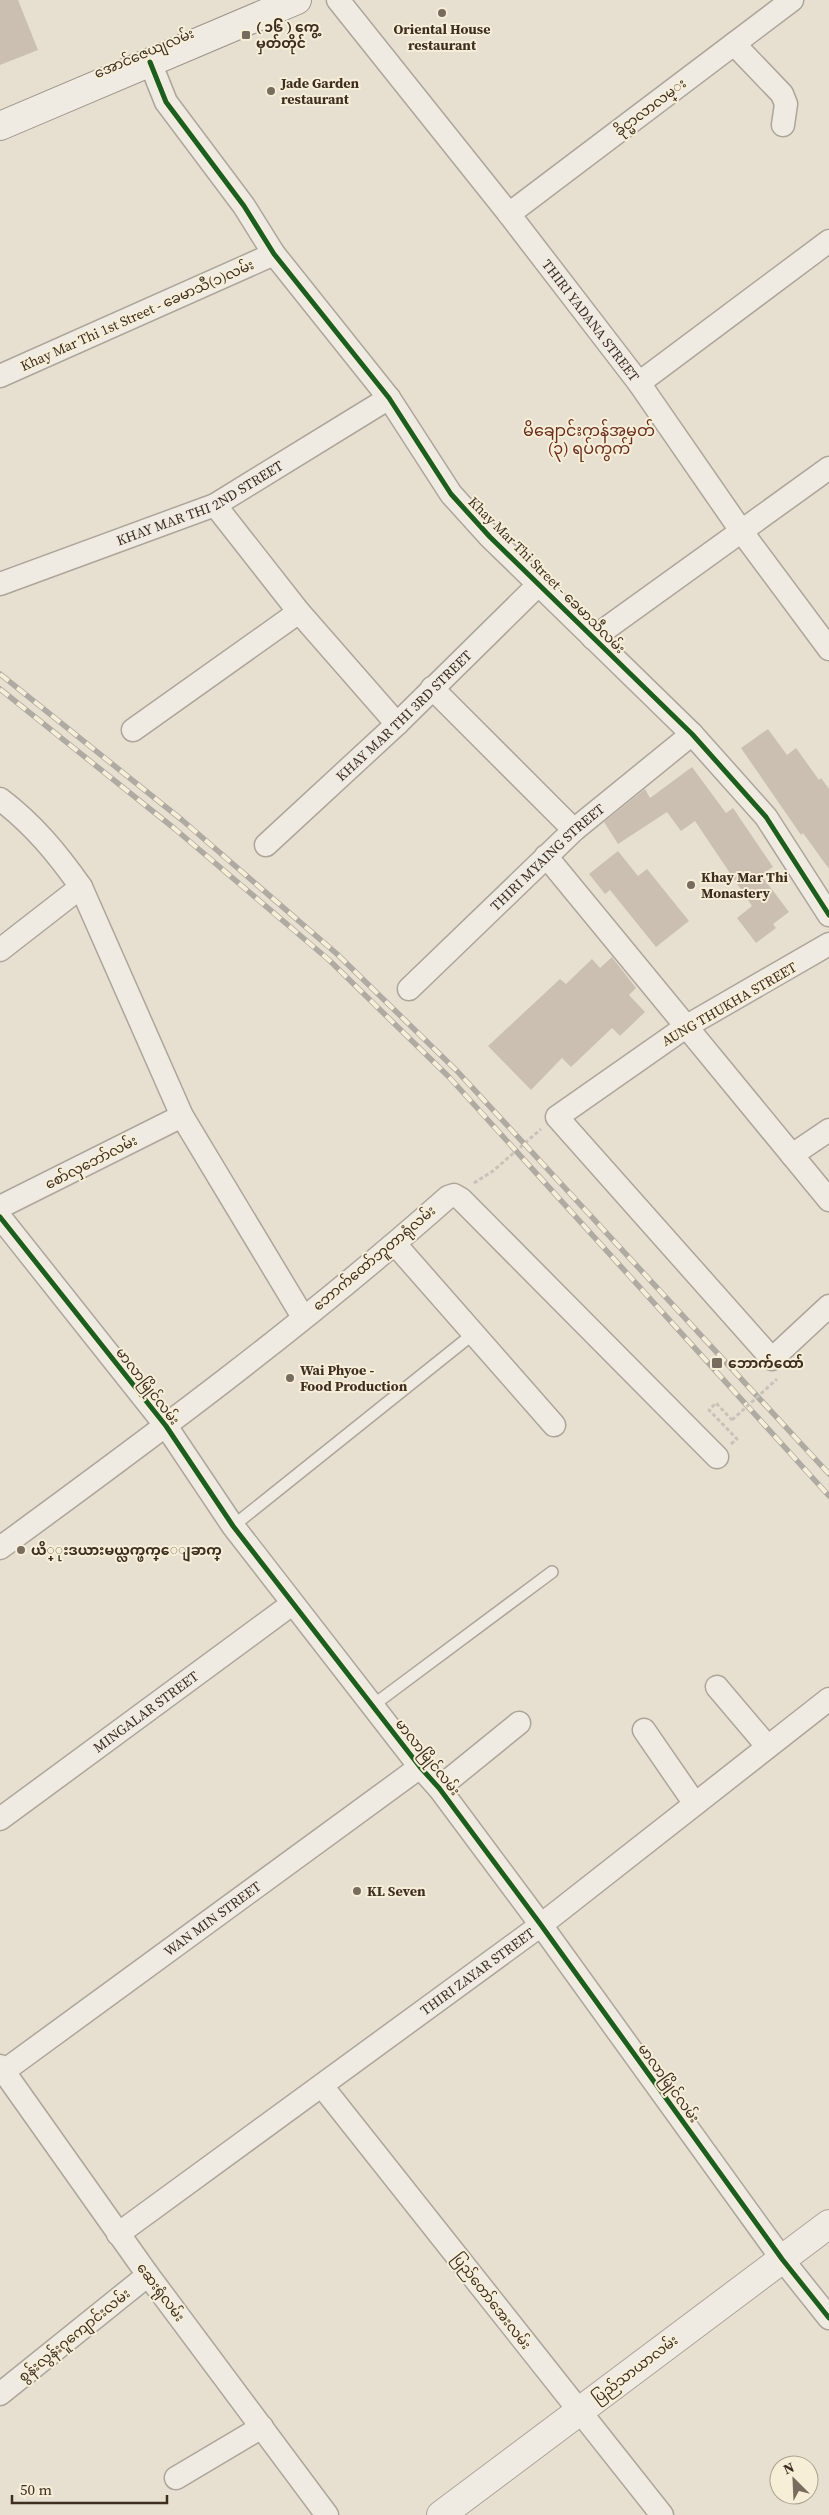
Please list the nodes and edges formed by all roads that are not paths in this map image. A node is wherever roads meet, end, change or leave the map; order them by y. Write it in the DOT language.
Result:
graph roads {
  1 [pos="297,0"];
  2 [pos="338,0"];
  3 [pos="792,0"];
  4 [pos="734,44"];
  5 [pos="150,62"];
  6 [pos="783,125"];
  7 [pos="0,126"];
  8 [pos="509,214"];
  9 [pos="829,241"];
  10 [pos="274,254"];
  11 [pos="0,376"];
  12 [pos="639,384"];
  13 [pos="389,398"];
  14 [pos="829,468"];
  15 [pos="215,504"];
  16 [pos="742,532"];
  17 [pos="0,584"];
  18 [pos="539,584"];
  19 [pos="299,612"];
  20 [pos="594,638"];
  21 [pos="829,649"];
  22 [pos="432,688"];
  23 [pos="397,724"];
  24 [pos="133,730"];
  25 [pos="692,734"];
  26 [pos="0,799"];
  27 [pos="574,830"];
  28 [pos="266,845"];
  29 [pos="546,856"];
  30 [pos="81,886"];
  31 [pos="829,915"];
  32 [pos="829,944"];
  33 [pos="0,950"];
  34 [pos="409,989"];
  35 [pos="687,1026"];
  36 [pos="182,1116"];
  37 [pos="829,1130"];
  38 [pos="792,1154"];
  39 [pos="829,1200"];
  40 [pos="0,1207"];
  41 [pos="0,1218"];
  42 [pos="395,1244"];
  43 [pos="829,1306"];
  44 [pos="302,1317"];
  45 [pos="473,1334"];
  46 [pos="554,1425"];
  47 [pos="166,1426"];
  48 [pos="717,1457"];
  49 [pos="233,1526"];
  50 [pos="0,1548"];
  51 [pos="552,1572"];
  52 [pos="292,1604"];
  53 [pos="717,1687"];
  54 [pos="829,1699"];
  55 [pos="372,1706"];
  56 [pos="519,1723"];
  57 [pos="644,1730"];
  58 [pos="767,1746"];
  59 [pos="420,1767"];
  60 [pos="439,1788"];
  61 [pos="695,1804"];
  62 [pos="0,1819"];
  63 [pos="541,1925"];
  64 [pos="2,2068"];
  65 [pos="322,2086"];
  66 [pos="829,2224"];
  67 [pos="118,2234"];
  68 [pos="782,2259"];
  69 [pos="148,2275"];
  70 [pos="829,2318"];
  71 [pos="0,2394"];
  72 [pos="579,2411"];
  73 [pos="262,2427"];
  74 [pos="176,2478"];
  75 [pos="327,2515"];
  76 [pos="441,2515"];
  77 [pos="662,2515"];
  1 -- 5 [label="street, အောင်ဇေယျလမ်း"];
  2 -- 8 [label="street, THIRI YADANA STREET"];
  3 -- 4 [label="street, ခိုင္မာလာလမ္း"];
  4 -- 6 [label="street"];
  4 -- 8 [label="street, ခိုင္မာလာလမ္း"];
  5 -- 7 [label="street, အောင်ဇေယျလမ်း"];
  5 -- 10 [label="street, Khay Mar Thi Street - ခေမာသီလမ်း"];
  8 -- 12 [label="street, THIRI YADANA STREET"];
  9 -- 12 [label="street"];
  10 -- 11 [label="street, Khay Mar Thi 1st Street - ခေမာသီ(၁)လမ်း"];
  10 -- 13 [label="street, Khay Mar Thi Street - ခေမာသီလမ်း"];
  12 -- 16 [label="street, THIRI YADANA STREET"];
  13 -- 15 [label="street, KHAY MAR THI 2ND STREET"];
  13 -- 18 [label="street, Khay Mar Thi Street - ခေမာသီလမ်း"];
  14 -- 16 [label="street"];
  15 -- 17 [label="street, KHAY MAR THI 2ND STREET"];
  15 -- 19 [label="street"];
  16 -- 20 [label="street"];
  16 -- 21 [label="street, THIRI YADANA STREET"];
  18 -- 20 [label="street, Khay Mar Thi Street - ခေမာသီလမ်း"];
  18 -- 22 [label="street, KHAY MAR THI 3RD STREET"];
  19 -- 23 [label="street"];
  19 -- 24 [label="street"];
  20 -- 25 [label="street, Khay Mar Thi Street - ခေမာသီလမ်း"];
  22 -- 23 [label="street, KHAY MAR THI 3RD STREET"];
  22 -- 27 [label="street"];
  23 -- 28 [label="street, KHAY MAR THI 3RD STREET"];
  25 -- 27 [label="street, THIRI MYAING STREET"];
  25 -- 31 [label="street, Khay Mar Thi Street - ခေမာသီလမ်း"];
  26 -- 30 [label="street"];
  27 -- 29 [label="street, THIRI MYAING STREET"];
  29 -- 34 [label="street, THIRI MYAING STREET"];
  29 -- 35 [label="street"];
  30 -- 33 [label="street"];
  30 -- 36 [label="street"];
  32 -- 35 [label="street, AUNG THUKHA STREET"];
  35 -- 38 [label="street"];
  35 -- 43 [label="street, AUNG THUKHA STREET"];
  36 -- 40 [label="street, စော်လှဘော်လမ်း"];
  36 -- 44 [label="street"];
  37 -- 38 [label="street"];
  38 -- 39 [label="street"];
  41 -- 47 [label="street, မာလာမြိုင်လမ်း"];
  42 -- 44 [label="street, ဘောက်ထော်ဘူတာရုံလမ်း"];
  42 -- 45 [label="street"];
  42 -- 48 [label="street, ဘောက်ထော်ဘူတာရုံလမ်း"];
  44 -- 47 [label="street, ဘောက်ထော်ဘူတာရုံလမ်း"];
  45 -- 46 [label="street"];
  45 -- 49 [label="lane"];
  47 -- 49 [label="street, မာလာမြိုင်လမ်း"];
  47 -- 50 [label="street, ဘောက်ထော်ဘူတာရုံလမ်း"];
  49 -- 52 [label="street, မာလာမြိုင်လမ်း"];
  51 -- 55 [label="lane"];
  52 -- 55 [label="street, မာလာမြိုင်လမ်း"];
  52 -- 62 [label="street, MINGALAR STREET"];
  53 -- 58 [label="street"];
  54 -- 58 [label="street, THIRI ZAYAR STREET"];
  55 -- 59 [label="street, မာလာမြိုင်လမ်း"];
  56 -- 60 [label="street"];
  57 -- 61 [label="street"];
  58 -- 61 [label="street, THIRI ZAYAR STREET"];
  59 -- 60 [label="street, မာလာမြိုင်လမ်း"];
  59 -- 64 [label="street, WAN MIN STREET"];
  60 -- 63 [label="street, မာလာမြိုင်လမ်း"];
  61 -- 63 [label="street, THIRI ZAYAR STREET"];
  63 -- 65 [label="street, THIRI ZAYAR STREET"];
  63 -- 68 [label="street, မာလာမြိုင်လမ်း"];
  64 -- 67 [label="street, ဆေးရုံလမ်း"];
  65 -- 67 [label="street, THIRI ZAYAR STREET"];
  65 -- 72 [label="street, ပြည်တော်အေးလမ်း"];
  66 -- 68 [label="street, ပြည်သာယာလမ်း"];
  67 -- 69 [label="street, ဆေးရုံလမ်း"];
  68 -- 70 [label="street, မာလာမြိုင်လမ်း"];
  68 -- 72 [label="street, ပြည်သာယာလမ်း"];
  69 -- 71 [label="street, စွန်းလွန်းဂူကျောင်းလမ်း"];
  69 -- 73 [label="street, ဆေးရုံလမ်း"];
  72 -- 76 [label="street, ပြည်သာယာလမ်း"];
  72 -- 77 [label="street, ပြည်တော်အေးလမ်း"];
  73 -- 74 [label="street"];
  73 -- 75 [label="street, ဆေးရုံလမ်း"];
}
